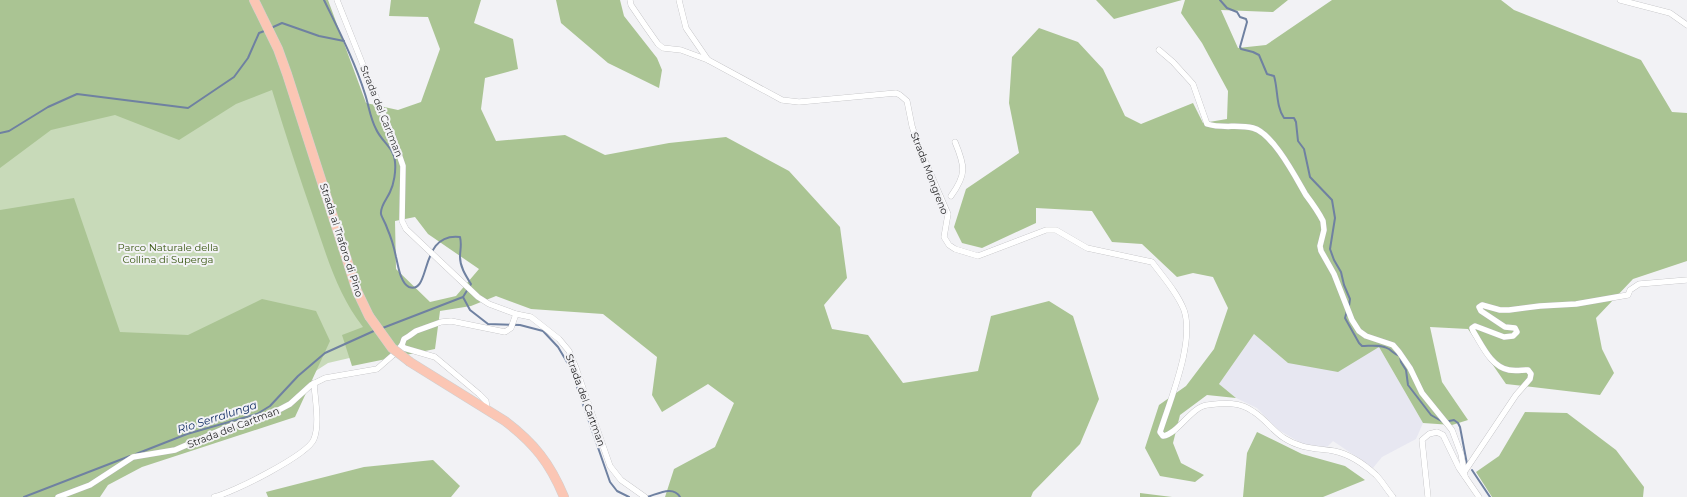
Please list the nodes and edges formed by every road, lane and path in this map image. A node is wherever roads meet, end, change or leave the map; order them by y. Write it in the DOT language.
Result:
graph roads {
  1 [pos="338,0"];
  2 [pos="630,0"];
  3 [pos="679,0"];
  4 [pos="1620,0"];
  5 [pos="256,3"];
  6 [pos="1687,25"];
  7 [pos="1159,50"];
  8 [pos="708,60"];
  9 [pos="955,142"];
  10 [pos="945,207"];
  11 [pos="1687,280"];
  12 [pos="516,314"];
  13 [pos="402,345"];
  14 [pos="314,384"];
  15 [pos="487,409"];
  16 [pos="1465,474"];
  17 [pos="643,495"];
  18 [pos="58,497"];
  19 [pos="214,497"];
  20 [pos="564,497"];
  21 [pos="1393,497"];
  22 [pos="1428,497"];
  23 [pos="1479,497"];
  1 -- 12 [label="street, Strada del Cartman"];
  2 -- 8 [label="street, Strada Mongreno"];
  3 -- 8 [label="street"];
  4 -- 6 [label="street"];
  5 -- 15 [label="main road, Strada al Traforo di Pino, bridge"];
  7 -- 16 [label="street"];
  8 -- 10 [label="street, Strada Mongreno"];
  9 -- 10 [label="street"];
  10 -- 21 [label="street, Strada Mongreno"];
  11 -- 16 [label="street"];
  12 -- 13 [label="street, Strada del Cartman"];
  12 -- 17 [label="street, Strada del Cartman"];
  13 -- 14 [label="street, Strada del Cartman"];
  13 -- 15 [label="street"];
  14 -- 18 [label="street, Strada del Cartman"];
  14 -- 19 [label="street"];
  15 -- 20 [label="main road, Strada al Traforo di Pino"];
  16 -- 22 [label="street"];
  16 -- 23 [label="street"];
}
